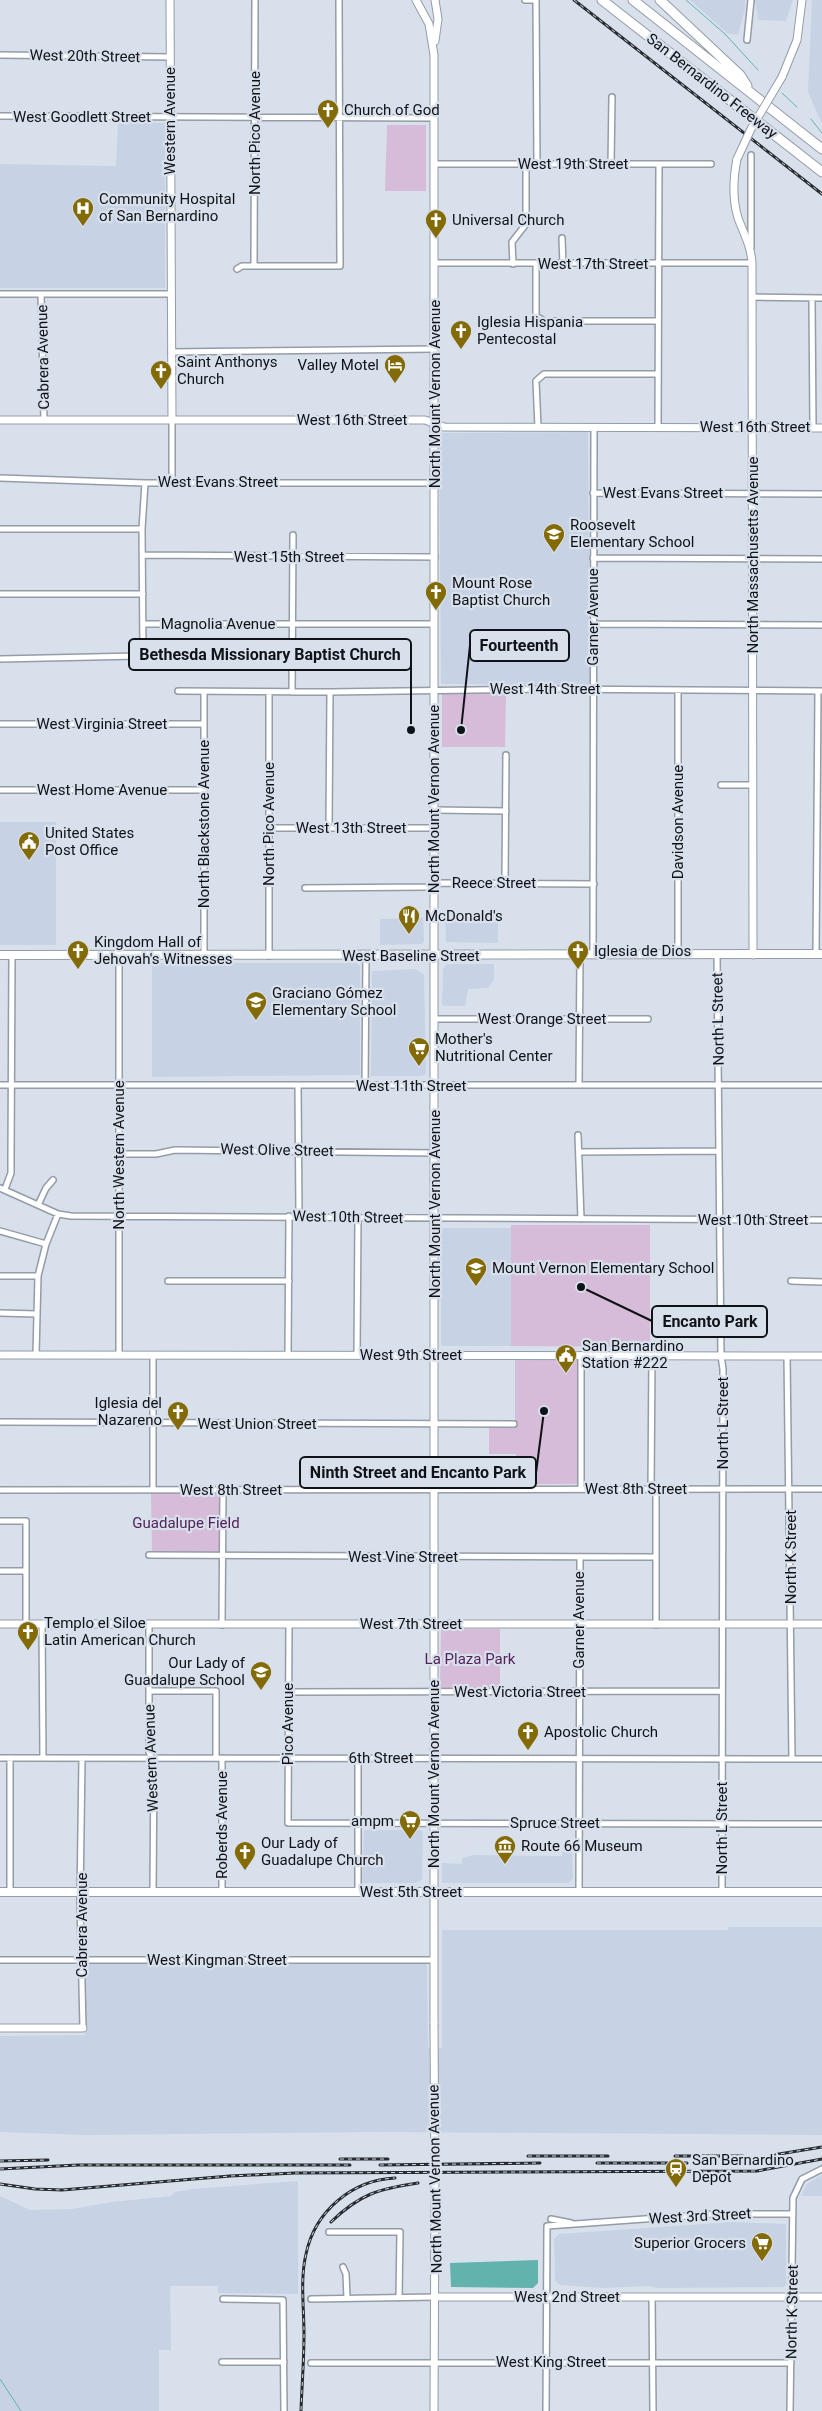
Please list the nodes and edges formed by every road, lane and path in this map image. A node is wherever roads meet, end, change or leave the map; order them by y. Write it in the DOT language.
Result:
graph roads {
  1 [pos="170,0"];
  2 [pos="256,0"];
  3 [pos="339,0"];
  4 [pos="416,0"];
  5 [pos="435,0"];
  6 [pos="525,0"];
  7 [pos="536,0"];
  8 [pos="602,0"];
  9 [pos="632,0"];
  10 [pos="660,0"];
  11 [pos="751,0"];
  12 [pos="802,0"];
  13 [pos="748,40"];
  14 [pos="434,46"];
  15 [pos="0,54"];
  16 [pos="170,57"];
  17 [pos="752,92"];
  18 [pos="612,97"];
  19 [pos="0,116"];
  20 [pos="256,117"];
  21 [pos="170,118"];
  22 [pos="339,118"];
  23 [pos="434,118"];
  24 [pos="822,149"];
  25 [pos="751,155"];
  26 [pos="434,164"];
  27 [pos="526,164"];
  28 [pos="537,164"];
  29 [pos="611,164"];
  30 [pos="659,164"];
  31 [pos="711,164"];
  32 [pos="822,172"];
  33 [pos="562,238"];
  34 [pos="751,249"];
  35 [pos="434,263"];
  36 [pos="752,263"];
  37 [pos="513,264"];
  38 [pos="536,264"];
  39 [pos="658,264"];
  40 [pos="564,265"];
  41 [pos="254,266"];
  42 [pos="237,269"];
  43 [pos="0,294"];
  44 [pos="42,294"];
  45 [pos="171,294"];
  46 [pos="752,297"];
  47 [pos="812,298"];
  48 [pos="822,298"];
  49 [pos="658,321"];
  50 [pos="434,349"];
  51 [pos="172,352"];
  52 [pos="658,374"];
  53 [pos="0,420"];
  54 [pos="44,420"];
  55 [pos="172,420"];
  56 [pos="434,424"];
  57 [pos="538,427"];
  58 [pos="753,427"];
  59 [pos="594,428"];
  60 [pos="658,428"];
  61 [pos="813,428"];
  62 [pos="822,428"];
  63 [pos="0,478"];
  64 [pos="172,482"];
  65 [pos="145,483"];
  66 [pos="435,483"];
  67 [pos="593,493"];
  68 [pos="752,493"];
  69 [pos="822,494"];
  70 [pos="0,529"];
  71 [pos="142,529"];
  72 [pos="293,535"];
  73 [pos="143,555"];
  74 [pos="293,557"];
  75 [pos="435,557"];
  76 [pos="593,558"];
  77 [pos="822,559"];
  78 [pos="753,560"];
  79 [pos="0,594"];
  80 [pos="143,594"];
  81 [pos="143,624"];
  82 [pos="292,624"];
  83 [pos="434,624"];
  84 [pos="593,624"];
  85 [pos="753,625"];
  86 [pos="822,625"];
  87 [pos="0,659"];
  88 [pos="434,690"];
  89 [pos="593,690"];
  90 [pos="678,690"];
  91 [pos="753,690"];
  92 [pos="178,691"];
  93 [pos="820,691"];
  94 [pos="204,692"];
  95 [pos="269,692"];
  96 [pos="292,692"];
  97 [pos="330,692"];
  98 [pos="0,724"];
  99 [pos="204,724"];
  100 [pos="506,755"];
  101 [pos="722,785"];
  102 [pos="753,785"];
  103 [pos="0,790"];
  104 [pos="204,790"];
  105 [pos="819,808"];
  106 [pos="434,810"];
  107 [pos="506,811"];
  108 [pos="269,828"];
  109 [pos="329,828"];
  110 [pos="434,828"];
  111 [pos="505,882"];
  112 [pos="594,884"];
  113 [pos="434,885"];
  114 [pos="305,888"];
  115 [pos="819,954"];
  116 [pos="0,955"];
  117 [pos="12,955"];
  118 [pos="119,955"];
  119 [pos="678,955"];
  120 [pos="717,955"];
  121 [pos="753,955"];
  122 [pos="204,956"];
  123 [pos="269,956"];
  124 [pos="366,956"];
  125 [pos="435,956"];
  126 [pos="580,956"];
  127 [pos="593,956"];
  128 [pos="435,1019"];
  129 [pos="580,1019"];
  130 [pos="648,1020"];
  131 [pos="579,1084"];
  132 [pos="0,1085"];
  133 [pos="11,1085"];
  134 [pos="119,1085"];
  135 [pos="298,1085"];
  136 [pos="719,1085"];
  137 [pos="822,1085"];
  138 [pos="365,1086"];
  139 [pos="435,1086"];
  140 [pos="578,1134"];
  141 [pos="298,1150"];
  142 [pos="435,1152"];
  143 [pos="579,1152"];
  144 [pos="719,1152"];
  145 [pos="119,1154"];
  146 [pos="53,1180"];
  147 [pos="2,1188"];
  148 [pos="39,1203"];
  149 [pos="58,1214"];
  150 [pos="289,1216"];
  151 [pos="299,1216"];
  152 [pos="119,1217"];
  153 [pos="358,1217"];
  154 [pos="435,1219"];
  155 [pos="581,1219"];
  156 [pos="720,1220"];
  157 [pos="822,1220"];
  158 [pos="0,1232"];
  159 [pos="46,1244"];
  160 [pos="0,1276"];
  161 [pos="38,1276"];
  162 [pos="168,1281"];
  163 [pos="289,1281"];
  164 [pos="791,1281"];
  165 [pos="822,1282"];
  166 [pos="0,1313"];
  167 [pos="36,1314"];
  168 [pos="36,1354"];
  169 [pos="0,1355"];
  170 [pos="119,1355"];
  171 [pos="152,1355"];
  172 [pos="288,1356"];
  173 [pos="357,1356"];
  174 [pos="434,1356"];
  175 [pos="581,1356"];
  176 [pos="652,1356"];
  177 [pos="721,1356"];
  178 [pos="787,1356"];
  179 [pos="822,1356"];
  180 [pos="0,1422"];
  181 [pos="152,1424"];
  182 [pos="434,1424"];
  183 [pos="514,1424"];
  184 [pos="581,1489"];
  185 [pos="654,1489"];
  186 [pos="0,1490"];
  187 [pos="152,1490"];
  188 [pos="223,1490"];
  189 [pos="434,1490"];
  190 [pos="723,1490"];
  191 [pos="790,1490"];
  192 [pos="822,1490"];
  193 [pos="0,1521"];
  194 [pos="149,1555"];
  195 [pos="221,1555"];
  196 [pos="434,1557"];
  197 [pos="580,1557"];
  198 [pos="656,1557"];
  199 [pos="0,1571"];
  200 [pos="24,1571"];
  201 [pos="0,1624"];
  202 [pos="26,1624"];
  203 [pos="42,1624"];
  204 [pos="149,1624"];
  205 [pos="222,1624"];
  206 [pos="289,1624"];
  207 [pos="434,1624"];
  208 [pos="791,1624"];
  209 [pos="822,1624"];
  210 [pos="579,1625"];
  211 [pos="656,1625"];
  212 [pos="723,1625"];
  213 [pos="149,1691"];
  214 [pos="579,1691"];
  215 [pos="722,1691"];
  216 [pos="288,1692"];
  217 [pos="434,1692"];
  218 [pos="0,1758"];
  219 [pos="10,1758"];
  220 [pos="43,1758"];
  221 [pos="82,1758"];
  222 [pos="151,1758"];
  223 [pos="219,1758"];
  224 [pos="288,1758"];
  225 [pos="358,1758"];
  226 [pos="434,1758"];
  227 [pos="579,1758"];
  228 [pos="792,1759"];
  229 [pos="822,1759"];
  230 [pos="722,1760"];
  231 [pos="288,1823"];
  232 [pos="357,1823"];
  233 [pos="579,1823"];
  234 [pos="433,1824"];
  235 [pos="722,1824"];
  236 [pos="822,1824"];
  237 [pos="0,1892"];
  238 [pos="10,1892"];
  239 [pos="81,1892"];
  240 [pos="153,1892"];
  241 [pos="222,1892"];
  242 [pos="358,1892"];
  243 [pos="434,1892"];
  244 [pos="579,1892"];
  245 [pos="722,1892"];
  246 [pos="822,1892"];
  247 [pos="0,1960"];
  248 [pos="82,1960"];
  249 [pos="434,1960"];
  250 [pos="0,2028"];
  251 [pos="83,2028"];
  252 [pos="822,2169"];
  253 [pos="793,2214"];
  254 [pos="551,2218"];
  255 [pos="574,2224"];
  256 [pos="329,2232"];
  257 [pos="343,2267"];
  258 [pos="547,2296"];
  259 [pos="436,2297"];
  260 [pos="652,2297"];
  261 [pos="792,2297"];
  262 [pos="822,2297"];
  263 [pos="347,2298"];
  264 [pos="399,2298"];
  265 [pos="223,2299"];
  266 [pos="311,2299"];
  267 [pos="435,2361"];
  268 [pos="222,2362"];
  269 [pos="284,2362"];
  270 [pos="546,2362"];
  271 [pos="653,2362"];
  272 [pos="311,2363"];
  273 [pos="791,2363"];
  274 [pos="284,2411"];
  275 [pos="434,2411"];
  276 [pos="546,2411"];
  277 [pos="653,2411"];
  278 [pos="790,2411"];
  1 -- 16 [label="street, Western Avenue"];
  2 -- 20 [label="street, North Pico Avenue"];
  3 -- 22 [label="street"];
  4 -- 14 [label="street, North Mount Vernon Avenue"];
  5 -- 14 [label="street"];
  6 -- 7 [label="street"];
  7 -- 28 [label="street"];
  8 -- 32 [label="highway, San Bernardino Freeway"];
  9 -- 17 [label="highway"];
  10 -- 17 [label="highway"];
  11 -- 13 [label="street"];
  12 -- 34 [label="street, bridge"];
  14 -- 23 [label="street, North Mount Vernon Avenue"];
  15 -- 16 [label="street, West 20th Street"];
  16 -- 21 [label="street, Western Avenue"];
  17 -- 24 [label="highway, San Bernardino Freeway"];
  18 -- 29 [label="street"];
  19 -- 21 [label="street, West Goodlett Street"];
  20 -- 21 [label="street, West Goodlett Street"];
  20 -- 22 [label="street, West Goodlett Street"];
  20 -- 41 [label="street, North Pico Avenue"];
  21 -- 45 [label="street, Western Avenue"];
  22 -- 23 [label="street, West Goodlett Street"];
  22 -- 41 [label="street"];
  23 -- 26 [label="street, North Mount Vernon Avenue"];
  25 -- 34 [label="street, North Massachusetts Avenue"];
  26 -- 27 [label="street, West 19th Street"];
  26 -- 35 [label="street, North Mount Vernon Avenue"];
  27 -- 28 [label="street, West 19th Street"];
  27 -- 37 [label="street"];
  28 -- 29 [label="street, West 19th Street"];
  29 -- 30 [label="street, West 19th Street"];
  30 -- 31 [label="street, West 19th Street"];
  30 -- 39 [label="street"];
  33 -- 40 [label="street"];
  34 -- 36 [label="street, North Massachusetts Avenue"];
  35 -- 37 [label="street, West 17th Street"];
  35 -- 50 [label="street, North Mount Vernon Avenue"];
  36 -- 39 [label="street, West 17th Street"];
  36 -- 46 [label="street, North Massachusetts Avenue"];
  37 -- 38 [label="street, West 17th Street"];
  38 -- 40 [label="street, West 17th Street"];
  38 -- 49 [label="street"];
  39 -- 40 [label="street, West 17th Street"];
  39 -- 49 [label="street"];
  41 -- 42 [label="street"];
  43 -- 44 [label="street"];
  44 -- 45 [label="street"];
  44 -- 54 [label="street, Cabrera Avenue"];
  45 -- 51 [label="street, Western Avenue"];
  46 -- 47 [label="street"];
  46 -- 58 [label="street, North Massachusetts Avenue"];
  47 -- 48 [label="street"];
  47 -- 61 [label="street"];
  49 -- 52 [label="street"];
  50 -- 51 [label="street"];
  50 -- 56 [label="street, North Mount Vernon Avenue"];
  51 -- 55 [label="street, Western Avenue"];
  52 -- 57 [label="street"];
  52 -- 60 [label="street"];
  53 -- 54 [label="street, West 16th Street"];
  54 -- 55 [label="street, West 16th Street"];
  55 -- 56 [label="street, West 16th Street"];
  55 -- 64 [label="street, Western Avenue"];
  56 -- 57 [label="street, West 16th Street"];
  56 -- 66 [label="street, North Mount Vernon Avenue"];
  57 -- 59 [label="street, West 16th Street"];
  58 -- 60 [label="street, West 16th Street"];
  58 -- 61 [label="street, West 16th Street"];
  58 -- 68 [label="street, North Massachusetts Avenue"];
  59 -- 60 [label="street, West 16th Street"];
  59 -- 67 [label="street, Garner Avenue"];
  61 -- 62 [label="street, West 16th Street"];
  63 -- 65 [label="street, West Evans Street"];
  64 -- 65 [label="street, West Evans Street"];
  64 -- 66 [label="street, West Evans Street"];
  65 -- 71 [label="street"];
  66 -- 75 [label="street, North Mount Vernon Avenue"];
  67 -- 68 [label="street, West Evans Street"];
  67 -- 76 [label="street, Garner Avenue"];
  68 -- 69 [label="street, West Evans Street"];
  68 -- 78 [label="street, North Massachusetts Avenue"];
  70 -- 71 [label="street"];
  71 -- 73 [label="street"];
  72 -- 74 [label="street"];
  73 -- 74 [label="street, West 15th Street"];
  73 -- 80 [label="street"];
  74 -- 75 [label="street, West 15th Street"];
  74 -- 82 [label="street"];
  75 -- 83 [label="street, North Mount Vernon Avenue"];
  76 -- 78 [label="street"];
  76 -- 84 [label="street, Garner Avenue"];
  77 -- 78 [label="street"];
  78 -- 85 [label="street, North Massachusetts Avenue"];
  79 -- 80 [label="street"];
  80 -- 81 [label="street"];
  81 -- 82 [label="street, Magnolia Avenue"];
  81 -- 87 [label="street"];
  82 -- 83 [label="street, Magnolia Avenue"];
  82 -- 96 [label="street"];
  83 -- 88 [label="street, North Mount Vernon Avenue"];
  84 -- 85 [label="street"];
  84 -- 89 [label="street, Garner Avenue"];
  85 -- 86 [label="street"];
  85 -- 91 [label="street, North Massachusetts Avenue"];
  88 -- 89 [label="street, West 14th Street"];
  88 -- 97 [label="street, West 14th Street"];
  88 -- 106 [label="street, North Mount Vernon Avenue"];
  89 -- 90 [label="street, West 14th Street"];
  89 -- 112 [label="street, Garner Avenue"];
  90 -- 91 [label="street, West 14th Street"];
  90 -- 119 [label="street, Davidson Avenue"];
  91 -- 93 [label="street, West 14th Street"];
  91 -- 102 [label="street, North Massachusetts Avenue"];
  92 -- 94 [label="street, West 14th Street"];
  93 -- 105 [label="street"];
  94 -- 95 [label="street, West 14th Street"];
  94 -- 99 [label="street, North Blackstone Avenue"];
  95 -- 96 [label="street, West 14th Street"];
  95 -- 108 [label="street, North Pico Avenue"];
  96 -- 97 [label="street, West 14th Street"];
  97 -- 109 [label="street"];
  98 -- 99 [label="street, West Virginia Street"];
  99 -- 104 [label="street, North Blackstone Avenue"];
  100 -- 107 [label="street"];
  101 -- 102 [label="street"];
  102 -- 121 [label="street, North Massachusetts Avenue"];
  103 -- 104 [label="street, West Home Avenue"];
  104 -- 122 [label="street, North Blackstone Avenue"];
  105 -- 115 [label="street"];
  106 -- 107 [label="street"];
  106 -- 110 [label="street, North Mount Vernon Avenue"];
  107 -- 111 [label="street"];
  108 -- 109 [label="street, West 13th Street"];
  108 -- 123 [label="street, North Pico Avenue"];
  109 -- 110 [label="street, West 13th Street"];
  110 -- 113 [label="street, North Mount Vernon Avenue"];
  111 -- 112 [label="street, Reece Street"];
  111 -- 113 [label="street, Reece Street"];
  112 -- 127 [label="street, Garner Avenue"];
  113 -- 114 [label="street, Reece Street"];
  113 -- 125 [label="street, North Mount Vernon Avenue"];
  115 -- 121 [label="main road, West Baseline Street"];
  116 -- 117 [label="main road, West Baseline Street"];
  117 -- 118 [label="main road, West Baseline Street"];
  117 -- 133 [label="street"];
  118 -- 122 [label="main road, West Baseline Street"];
  118 -- 134 [label="street, North Western Avenue"];
  119 -- 120 [label="main road, West Baseline Street"];
  119 -- 127 [label="main road, West Baseline Street"];
  120 -- 121 [label="main road, West Baseline Street"];
  120 -- 136 [label="street, North L Street"];
  122 -- 123 [label="main road, West Baseline Street"];
  123 -- 124 [label="main road, West Baseline Street"];
  124 -- 125 [label="main road, West Baseline Street"];
  124 -- 138 [label="street"];
  125 -- 126 [label="main road, West Baseline Street"];
  125 -- 128 [label="street, North Mount Vernon Avenue"];
  126 -- 127 [label="main road, West Baseline Street"];
  126 -- 129 [label="street"];
  128 -- 129 [label="street, West Orange Street"];
  128 -- 139 [label="street, North Mount Vernon Avenue"];
  129 -- 130 [label="street, West Orange Street"];
  129 -- 131 [label="street"];
  131 -- 136 [label="street, West 11th Street"];
  131 -- 139 [label="street, West 11th Street"];
  132 -- 133 [label="street, West 11th Street"];
  133 -- 134 [label="street, West 11th Street"];
  133 -- 147 [label="street"];
  134 -- 135 [label="street, West 11th Street"];
  134 -- 145 [label="street, North Western Avenue"];
  135 -- 138 [label="street, West 11th Street"];
  135 -- 141 [label="street"];
  136 -- 137 [label="street, West 11th Street"];
  136 -- 144 [label="street, North L Street"];
  138 -- 139 [label="street, West 11th Street"];
  139 -- 142 [label="street, North Mount Vernon Avenue"];
  140 -- 143 [label="street"];
  141 -- 142 [label="street, West Olive Street"];
  141 -- 145 [label="street, West Olive Street"];
  141 -- 151 [label="street"];
  142 -- 154 [label="street, North Mount Vernon Avenue"];
  143 -- 144 [label="street"];
  143 -- 155 [label="street"];
  144 -- 156 [label="street, North L Street"];
  145 -- 152 [label="street, North Western Avenue"];
  146 -- 148 [label="street"];
  147 -- 148 [label="street, West 10th Street"];
  148 -- 149 [label="street, West 10th Street"];
  149 -- 152 [label="street, West 10th Street"];
  149 -- 159 [label="street"];
  150 -- 151 [label="street, West 10th Street"];
  150 -- 152 [label="street, West 10th Street"];
  150 -- 163 [label="street"];
  151 -- 153 [label="street, West 10th Street"];
  152 -- 170 [label="street, North Western Avenue"];
  153 -- 154 [label="street, West 10th Street"];
  153 -- 173 [label="street"];
  154 -- 155 [label="street, West 10th Street"];
  154 -- 174 [label="street, North Mount Vernon Avenue"];
  155 -- 156 [label="street, West 10th Street"];
  156 -- 157 [label="street, West 10th Street"];
  156 -- 177 [label="street, North L Street"];
  158 -- 159 [label="street"];
  159 -- 161 [label="street"];
  160 -- 161 [label="street"];
  161 -- 167 [label="street"];
  162 -- 163 [label="street"];
  163 -- 172 [label="street"];
  164 -- 165 [label="street"];
  166 -- 167 [label="street"];
  167 -- 168 [label="street"];
  168 -- 169 [label="street, West 9th Street"];
  168 -- 170 [label="street, West 9th Street"];
  170 -- 171 [label="street, West 9th Street"];
  171 -- 172 [label="street, West 9th Street"];
  171 -- 181 [label="street"];
  172 -- 173 [label="street, West 9th Street"];
  173 -- 174 [label="street, West 9th Street"];
  174 -- 175 [label="street, West 9th Street"];
  174 -- 182 [label="street, North Mount Vernon Avenue"];
  175 -- 176 [label="street, West 9th Street"];
  175 -- 184 [label="street"];
  176 -- 177 [label="street, West 9th Street"];
  176 -- 185 [label="street"];
  177 -- 178 [label="street, West 9th Street"];
  177 -- 190 [label="street, North L Street"];
  178 -- 179 [label="street, West 9th Street"];
  178 -- 191 [label="street, North K Street"];
  180 -- 181 [label="street, West Union Street"];
  181 -- 182 [label="street, West Union Street"];
  181 -- 187 [label="street"];
  182 -- 183 [label="street, West Union Street"];
  182 -- 189 [label="street, North Mount Vernon Avenue"];
  184 -- 185 [label="street, West 8th Street"];
  184 -- 189 [label="street, West 8th Street"];
  185 -- 190 [label="street, West 8th Street"];
  185 -- 198 [label="street"];
  186 -- 187 [label="street, West 8th Street"];
  187 -- 188 [label="street, West 8th Street"];
  188 -- 189 [label="street, West 8th Street"];
  188 -- 195 [label="street"];
  189 -- 196 [label="street, North Mount Vernon Avenue"];
  190 -- 191 [label="street, West 8th Street"];
  190 -- 212 [label="street, North L Street"];
  191 -- 192 [label="street, West 8th Street"];
  191 -- 208 [label="street, North K Street"];
  193 -- 200 [label="street"];
  194 -- 195 [label="street, West Vine Street"];
  195 -- 196 [label="street, West Vine Street"];
  195 -- 205 [label="street"];
  196 -- 197 [label="street, West Vine Street"];
  196 -- 207 [label="street, North Mount Vernon Avenue"];
  197 -- 198 [label="street, West Vine Street"];
  197 -- 210 [label="street, Garner Avenue"];
  198 -- 211 [label="street"];
  199 -- 200 [label="street"];
  200 -- 202 [label="street"];
  201 -- 202 [label="street, West 7th Street"];
  202 -- 203 [label="street, West 7th Street"];
  203 -- 204 [label="street, West 7th Street"];
  203 -- 220 [label="street"];
  204 -- 205 [label="street, West 7th Street"];
  204 -- 213 [label="street, Western Avenue"];
  205 -- 206 [label="street, West 7th Street"];
  206 -- 207 [label="street, West 7th Street"];
  206 -- 216 [label="street, Pico Avenue"];
  207 -- 210 [label="street, West 7th Street"];
  207 -- 217 [label="street, North Mount Vernon Avenue"];
  208 -- 209 [label="street, West 7th Street"];
  208 -- 212 [label="street, West 7th Street"];
  208 -- 228 [label="street, North K Street"];
  210 -- 211 [label="street, West 7th Street"];
  210 -- 214 [label="street, Garner Avenue"];
  211 -- 212 [label="street, West 7th Street"];
  212 -- 215 [label="street, North L Street"];
  213 -- 222 [label="street, Western Avenue"];
  213 -- 223 [label="street, Roberds Avenue"];
  214 -- 215 [label="street, West Victoria Street"];
  214 -- 217 [label="street, West Victoria Street"];
  214 -- 227 [label="street, Garner Avenue"];
  215 -- 230 [label="street, North L Street"];
  216 -- 217 [label="street, West Victoria Street"];
  216 -- 224 [label="street, Pico Avenue"];
  217 -- 226 [label="street, North Mount Vernon Avenue"];
  218 -- 219 [label="street, 6th Street"];
  219 -- 220 [label="street, 6th Street"];
  219 -- 238 [label="street"];
  220 -- 221 [label="street, 6th Street"];
  221 -- 222 [label="street, 6th Street"];
  221 -- 239 [label="street, Cabrera Avenue"];
  222 -- 223 [label="street, 6th Street"];
  222 -- 240 [label="street, Western Avenue"];
  223 -- 224 [label="street, 6th Street"];
  223 -- 241 [label="street, Roberds Avenue"];
  224 -- 225 [label="street, 6th Street"];
  224 -- 231 [label="street, Pico Avenue"];
  225 -- 226 [label="street, 6th Street"];
  225 -- 232 [label="street"];
  226 -- 227 [label="street, 6th Street"];
  226 -- 234 [label="street, North Mount Vernon Avenue"];
  227 -- 230 [label="street, 6th Street"];
  227 -- 233 [label="street, Garner Avenue"];
  228 -- 229 [label="street, 6th Street"];
  228 -- 230 [label="street, 6th Street"];
  230 -- 235 [label="street, North L Street"];
  231 -- 232 [label="street, Spruce Street"];
  232 -- 234 [label="street, Spruce Street"];
  232 -- 242 [label="street"];
  233 -- 234 [label="street, Spruce Street"];
  233 -- 235 [label="street, Spruce Street"];
  233 -- 244 [label="street, Garner Avenue"];
  234 -- 243 [label="street, North Mount Vernon Avenue"];
  235 -- 236 [label="street, Spruce Street"];
  235 -- 245 [label="street, North L Street"];
  237 -- 238 [label="main road, West 5th Street"];
  238 -- 239 [label="main road, West 5th Street"];
  239 -- 240 [label="main road, West 5th Street"];
  239 -- 248 [label="street, Cabrera Avenue"];
  240 -- 241 [label="main road, West 5th Street"];
  241 -- 242 [label="main road, West 5th Street"];
  242 -- 243 [label="main road, West 5th Street"];
  243 -- 244 [label="main road, West 5th Street"];
  243 -- 249 [label="street, North Mount Vernon Avenue"];
  244 -- 245 [label="main road, West 5th Street"];
  245 -- 246 [label="main road, West 5th Street"];
  247 -- 248 [label="street, West Kingman Street"];
  248 -- 249 [label="street, West Kingman Street"];
  248 -- 251 [label="street, Cabrera Avenue"];
  249 -- 259 [label="street, North Mount Vernon Avenue, bridge"];
  250 -- 251 [label="street, Cabrera Avenue"];
  252 -- 253 [label="street"];
  253 -- 255 [label="street, West 3rd Street"];
  253 -- 261 [label="street, North K Street"];
  254 -- 255 [label="street"];
  255 -- 258 [label="street, West 3rd Street"];
  256 -- 264 [label="street"];
  257 -- 263 [label="street"];
  258 -- 259 [label="street, West 2nd Street"];
  258 -- 260 [label="street, West 2nd Street"];
  258 -- 270 [label="street"];
  259 -- 264 [label="street, West 2nd Street"];
  259 -- 267 [label="street, North Mount Vernon Avenue"];
  260 -- 261 [label="street, West 2nd Street"];
  260 -- 271 [label="street"];
  261 -- 262 [label="street, West 2nd Street"];
  261 -- 273 [label="street, North K Street"];
  263 -- 264 [label="street, West 2nd Street"];
  263 -- 266 [label="street, West 2nd Street"];
  265 -- 269 [label="street"];
  267 -- 270 [label="street, West King Street"];
  267 -- 272 [label="street, West King Street"];
  267 -- 275 [label="street, North Mount Vernon Avenue"];
  268 -- 269 [label="street"];
  269 -- 274 [label="street"];
  270 -- 271 [label="street, West King Street"];
  270 -- 276 [label="street"];
  271 -- 273 [label="street, West King Street"];
  271 -- 277 [label="street"];
  273 -- 278 [label="street, North K Street"];
}
